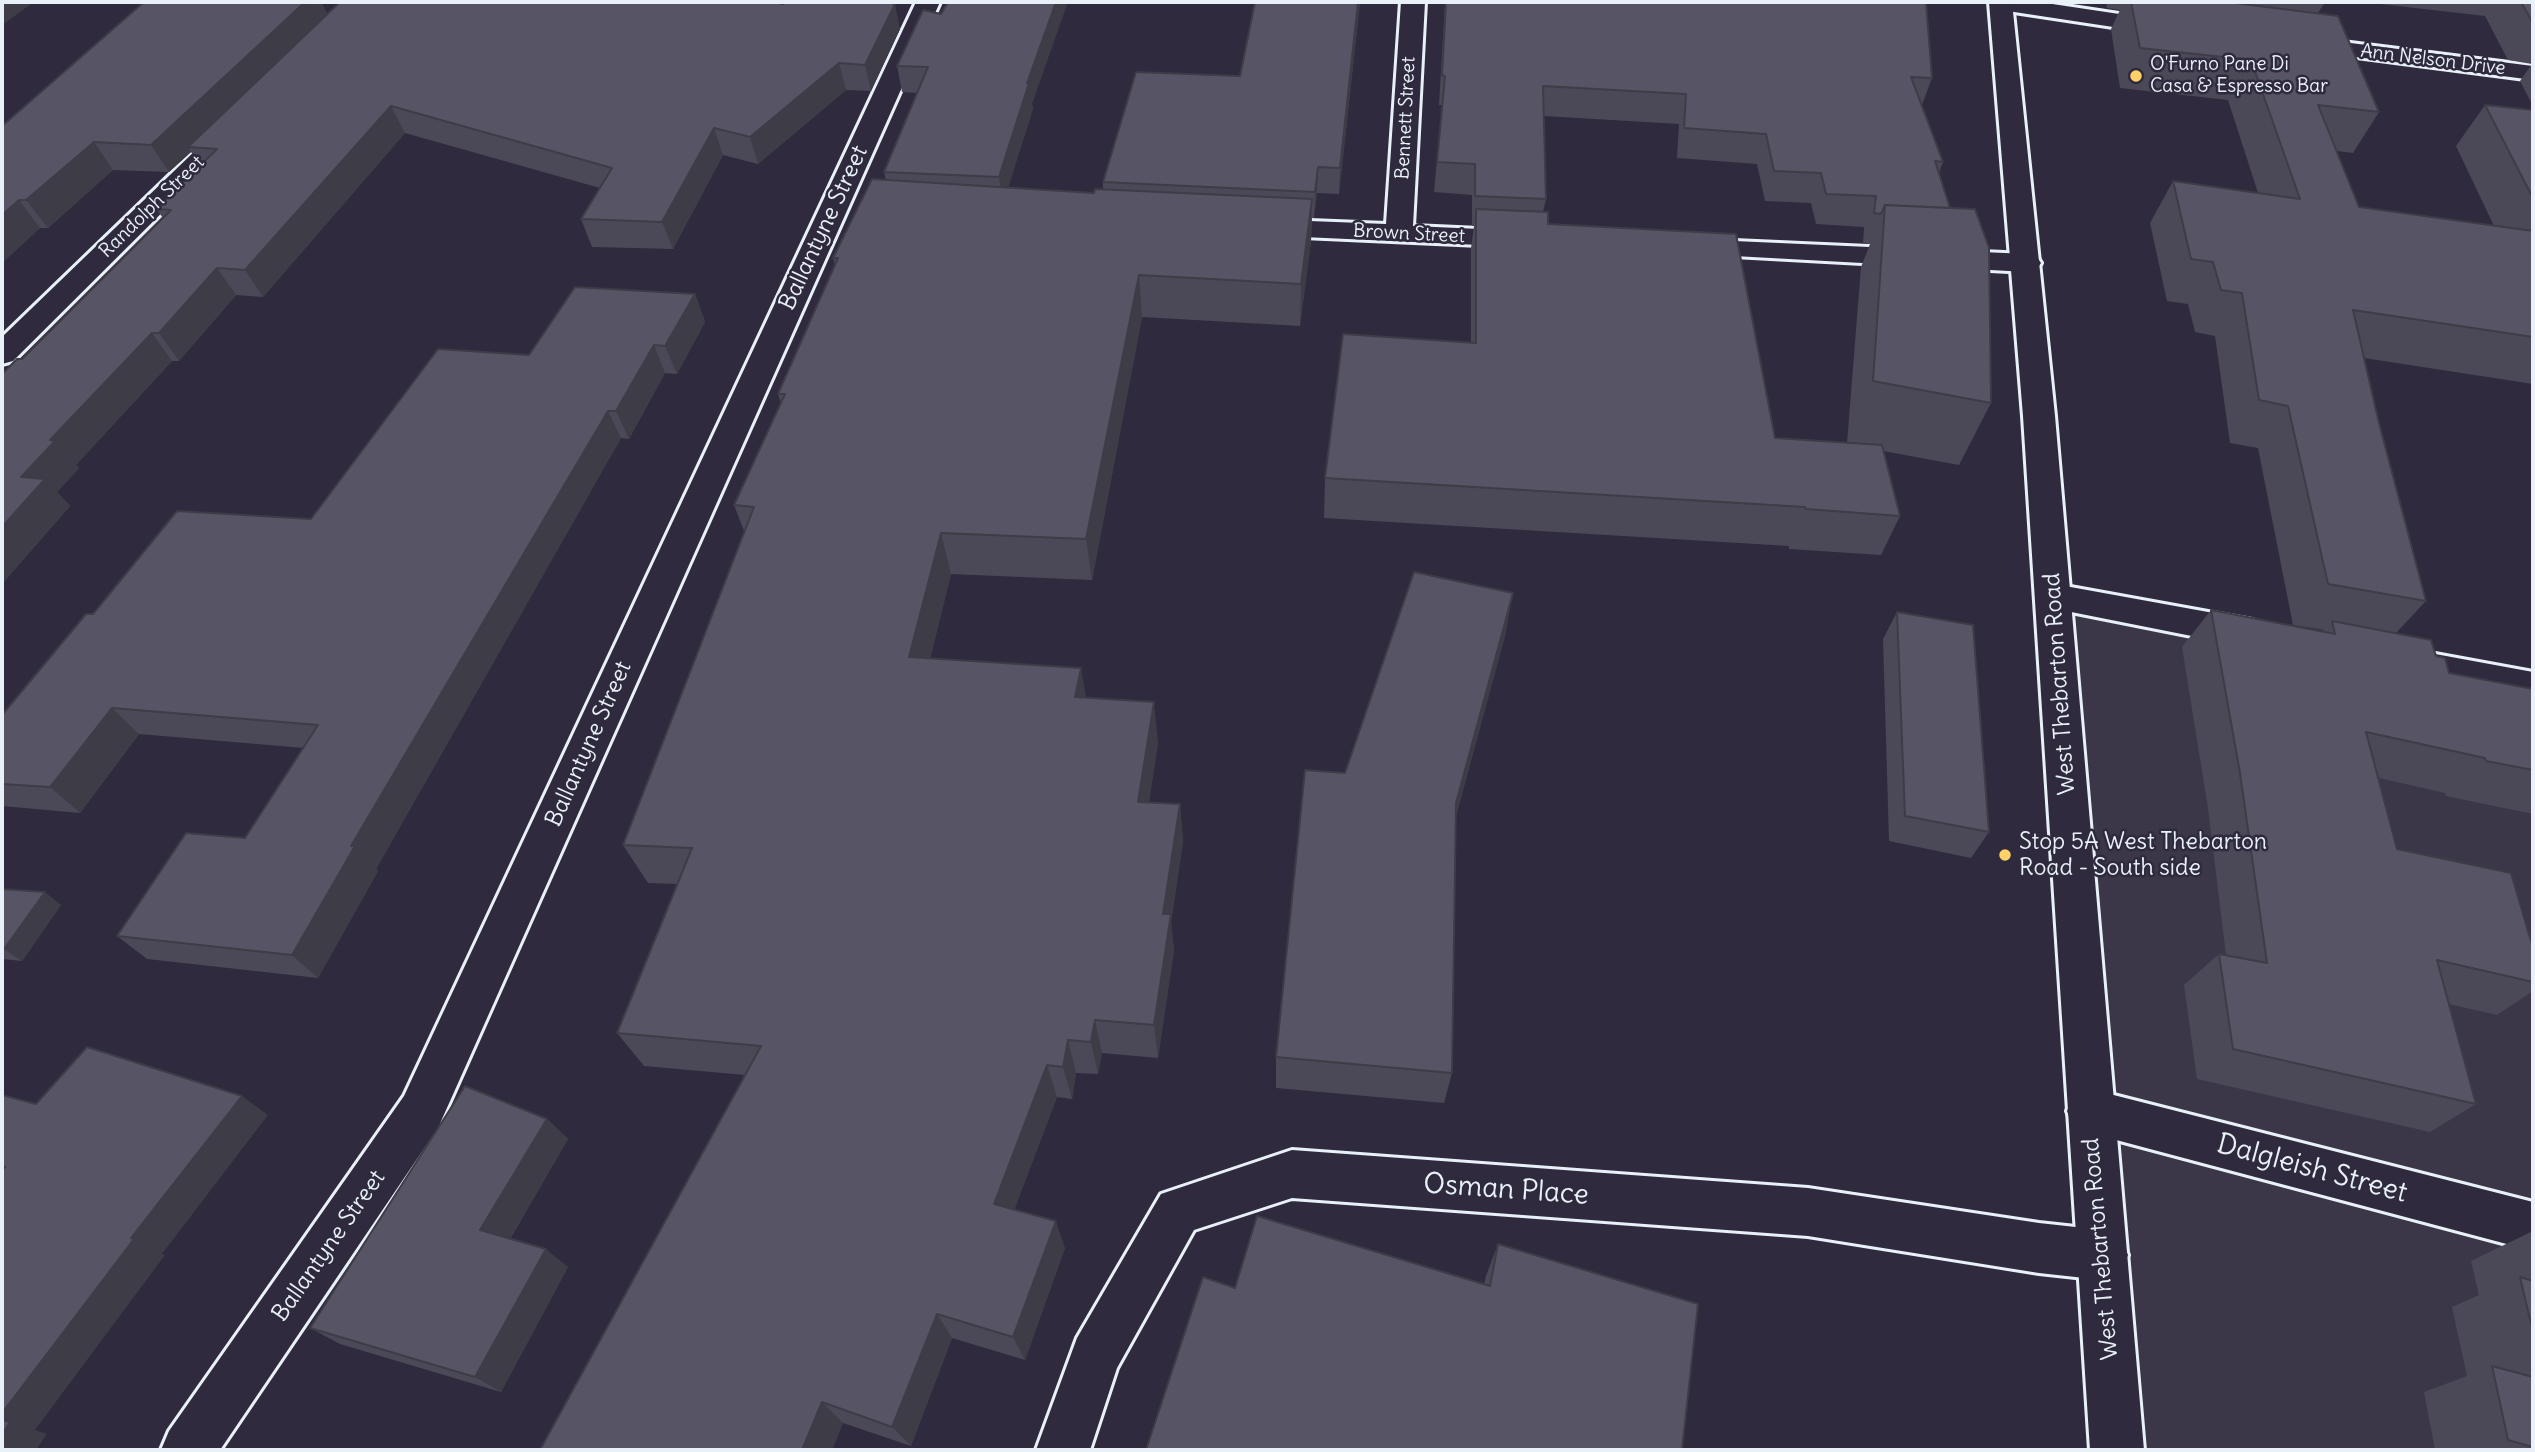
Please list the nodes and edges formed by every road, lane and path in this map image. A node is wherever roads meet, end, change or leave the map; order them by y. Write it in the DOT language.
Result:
graph roads {
  1 [pos="928,2"];
  2 [pos="1413,2"];
  3 [pos="2001,2"];
  4 [pos="2189,30"];
  5 [pos="2285,42"];
  6 [pos="2533,73"];
  7 [pos="256,107"];
  8 [pos="1233,226"];
  9 [pos="1399,233"];
  10 [pos="1550,241"];
  11 [pos="1660,246"];
  12 [pos="2027,263"];
  13 [pos="2,354"];
  14 [pos="2054,597"];
  15 [pos="2287,640"];
  16 [pos="2369,656"];
  17 [pos="2533,686"];
  18 [pos="2090,1111"];
  19 [pos="2533,1227"];
  20 [pos="2103,1255"];
  21 [pos="188,1450"];
  22 [pos="1063,1450"];
  23 [pos="2117,1450"];
  1 -- 21 [label="street, Ballantyne Street"];
  2 -- 9 [label="street, Bennett Street"];
  3 -- 4 [label="street"];
  3 -- 12 [label="street, West Thebarton Road"];
  5 -- 6 [label="street, Ann Nelson Drive"];
  7 -- 13 [label="street, Randolph Street"];
  8 -- 9 [label="street, Brown Street"];
  9 -- 10 [label="street, Brown Street"];
  11 -- 12 [label="street"];
  12 -- 14 [label="street, West Thebarton Road"];
  14 -- 15 [label="street"];
  14 -- 18 [label="street, West Thebarton Road"];
  16 -- 17 [label="street"];
  18 -- 19 [label="street, Dalgleish Street"];
  18 -- 20 [label="street, West Thebarton Road"];
  20 -- 22 [label="street, Osman Place"];
  20 -- 23 [label="street, West Thebarton Road"];
}
